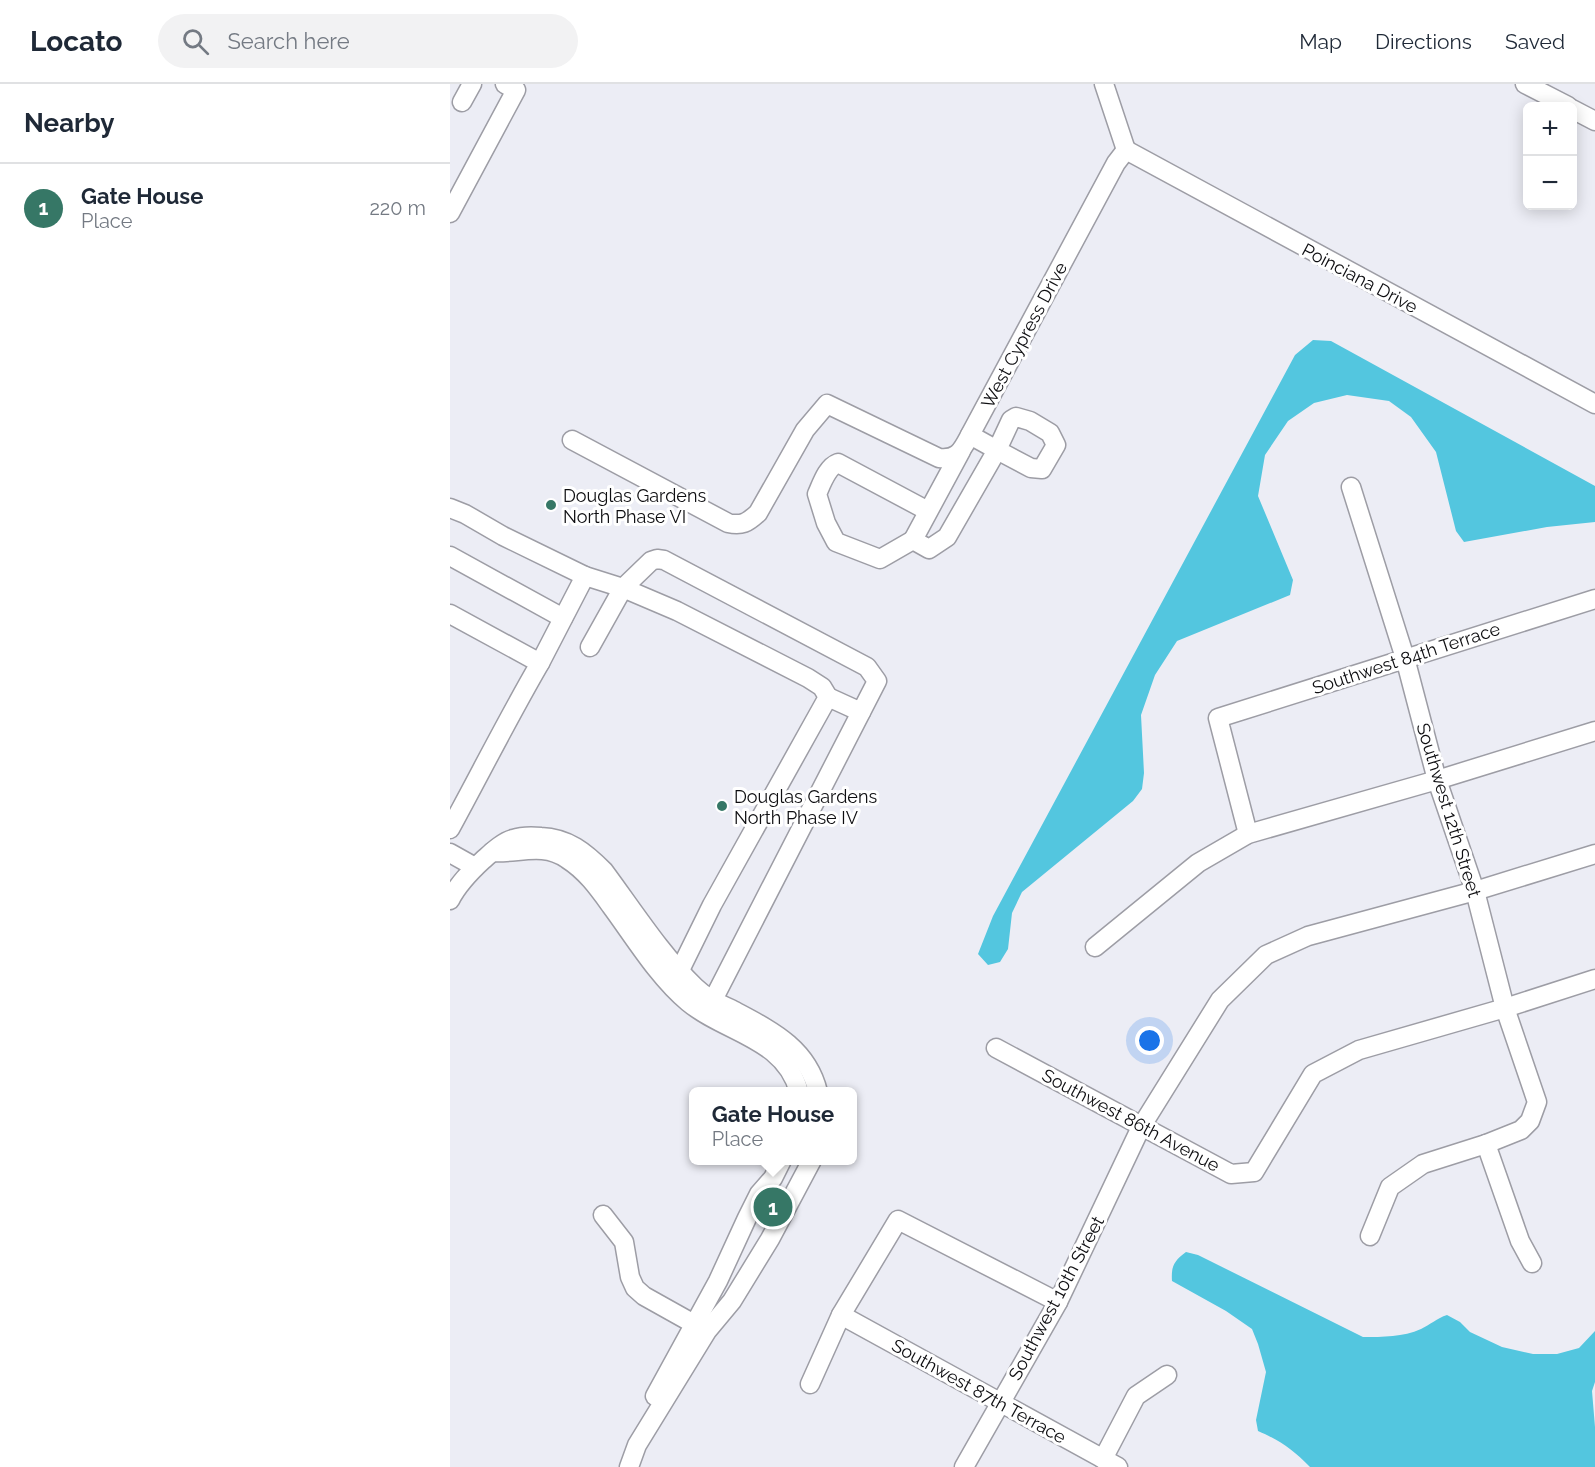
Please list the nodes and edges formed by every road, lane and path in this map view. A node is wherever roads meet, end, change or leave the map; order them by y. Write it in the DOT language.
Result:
graph roads {
  1 [pos="472,84"];
  2 [pos="1104,84"];
  3 [pos="1525,84"];
  4 [pos="511,87"];
  5 [pos="462,102"];
  6 [pos="1560,102"];
  7 [pos="1577,112"];
  8 [pos="1595,121"];
  9 [pos="1125,150"];
  10 [pos="450,213"];
  11 [pos="1595,404"];
  12 [pos="572,441"];
  13 [pos="965,443"];
  14 [pos="1351,487"];
  15 [pos="450,508"];
  16 [pos="928,511"];
  17 [pos="913,540"];
  18 [pos="450,556"];
  19 [pos="585,576"];
  20 [pos="623,588"];
  21 [pos="1595,599"];
  22 [pos="450,615"];
  23 [pos="563,618"];
  24 [pos="590,647"];
  25 [pos="1405,658"];
  26 [pos="540,663"];
  27 [pos="828,697"];
  28 [pos="861,712"];
  29 [pos="1595,731"];
  30 [pos="1437,780"];
  31 [pos="450,829"];
  32 [pos="1248,834"];
  33 [pos="450,853"];
  34 [pos="1595,854"];
  35 [pos="475,867"];
  36 [pos="1474,891"];
  37 [pos="450,900"];
  38 [pos="1095,947"];
  39 [pos="673,975"];
  40 [pos="1595,979"];
  41 [pos="713,1000"];
  42 [pos="1505,1008"];
  43 [pos="996,1048"];
  44 [pos="789,1056"];
  45 [pos="797,1087"];
  46 [pos="817,1087"];
  47 [pos="1141,1127"];
  48 [pos="1486,1144"];
  49 [pos="780,1165"];
  50 [pos="810,1165"];
  51 [pos="773,1178"];
  52 [pos="797,1189"];
  53 [pos="603,1215"];
  54 [pos="743,1226"];
  55 [pos="1370,1236"];
  56 [pos="770,1239"];
  57 [pos="1532,1263"];
  58 [pos="1058,1302"];
  59 [pos="841,1316"];
  60 [pos="701,1328"];
  61 [pos="1167,1375"];
  62 [pos="810,1384"];
  63 [pos="1001,1402"];
  64 [pos="1110,1463"];
  65 [pos="617,1467"];
  66 [pos="629,1467"];
  67 [pos="964,1467"];
  1 -- 5 [label="street"];
  2 -- 9 [label="street"];
  3 -- 6 [label="street"];
  4 -- 10 [label="street"];
  7 -- 8 [label="street"];
  9 -- 11 [label="street, Poinciana Drive"];
  9 -- 13 [label="street, West Cypress Drive"];
  12 -- 13 [label="street"];
  13 -- 16 [label="street, West Cypress Drive"];
  13 -- 17 [label="street"];
  14 -- 25 [label="street, Southwest 12th Street"];
  15 -- 19 [label="street"];
  16 -- 17 [label="street, West Cypress Drive"];
  16 -- 17 [label="street"];
  18 -- 23 [label="street"];
  19 -- 20 [label="street"];
  19 -- 23 [label="street"];
  20 -- 24 [label="street"];
  20 -- 27 [label="street"];
  20 -- 28 [label="street"];
  21 -- 25 [label="street, Southwest 84th Terrace"];
  22 -- 26 [label="street"];
  23 -- 26 [label="street"];
  25 -- 30 [label="street, Southwest 12th Street"];
  25 -- 32 [label="street, Southwest 84th Terrace"];
  26 -- 31 [label="street"];
  27 -- 28 [label="street"];
  27 -- 39 [label="street"];
  28 -- 41 [label="street"];
  29 -- 30 [label="street"];
  30 -- 32 [label="street"];
  30 -- 36 [label="street, Southwest 12th Street"];
  32 -- 38 [label="street"];
  33 -- 35 [label="street"];
  34 -- 36 [label="street, Southwest 10th Street"];
  35 -- 37 [label="street"];
  35 -- 39 [label="street"];
  36 -- 42 [label="street, Southwest 12th Street"];
  36 -- 47 [label="street, Southwest 10th Street"];
  39 -- 41 [label="street"];
  39 -- 44 [label="street"];
  40 -- 42 [label="street, Southwest 86th Avenue"];
  41 -- 44 [label="street"];
  42 -- 47 [label="street, Southwest 86th Avenue"];
  42 -- 48 [label="street, Southwest 12th Street"];
  43 -- 47 [label="street, Southwest 86th Avenue"];
  44 -- 45 [label="street"];
  44 -- 46 [label="street"];
  47 -- 58 [label="street, Southwest 10th Street"];
  48 -- 55 [label="street"];
  48 -- 57 [label="street"];
  49 -- 51 [label="street"];
  50 -- 52 [label="street"];
  51 -- 52 [label="street"];
  51 -- 54 [label="street"];
  52 -- 56 [label="street"];
  53 -- 60 [label="street"];
  54 -- 56 [label="street"];
  54 -- 60 [label="street"];
  56 -- 60 [label="street"];
  58 -- 59 [label="street"];
  58 -- 63 [label="street, Southwest 10th Street"];
  59 -- 62 [label="street"];
  59 -- 63 [label="street, Southwest 87th Terrace"];
  60 -- 65 [label="street"];
  60 -- 66 [label="street"];
  61 -- 64 [label="street"];
  63 -- 64 [label="street, Southwest 87th Terrace"];
  63 -- 67 [label="street, Southwest 10th Street"];
}
